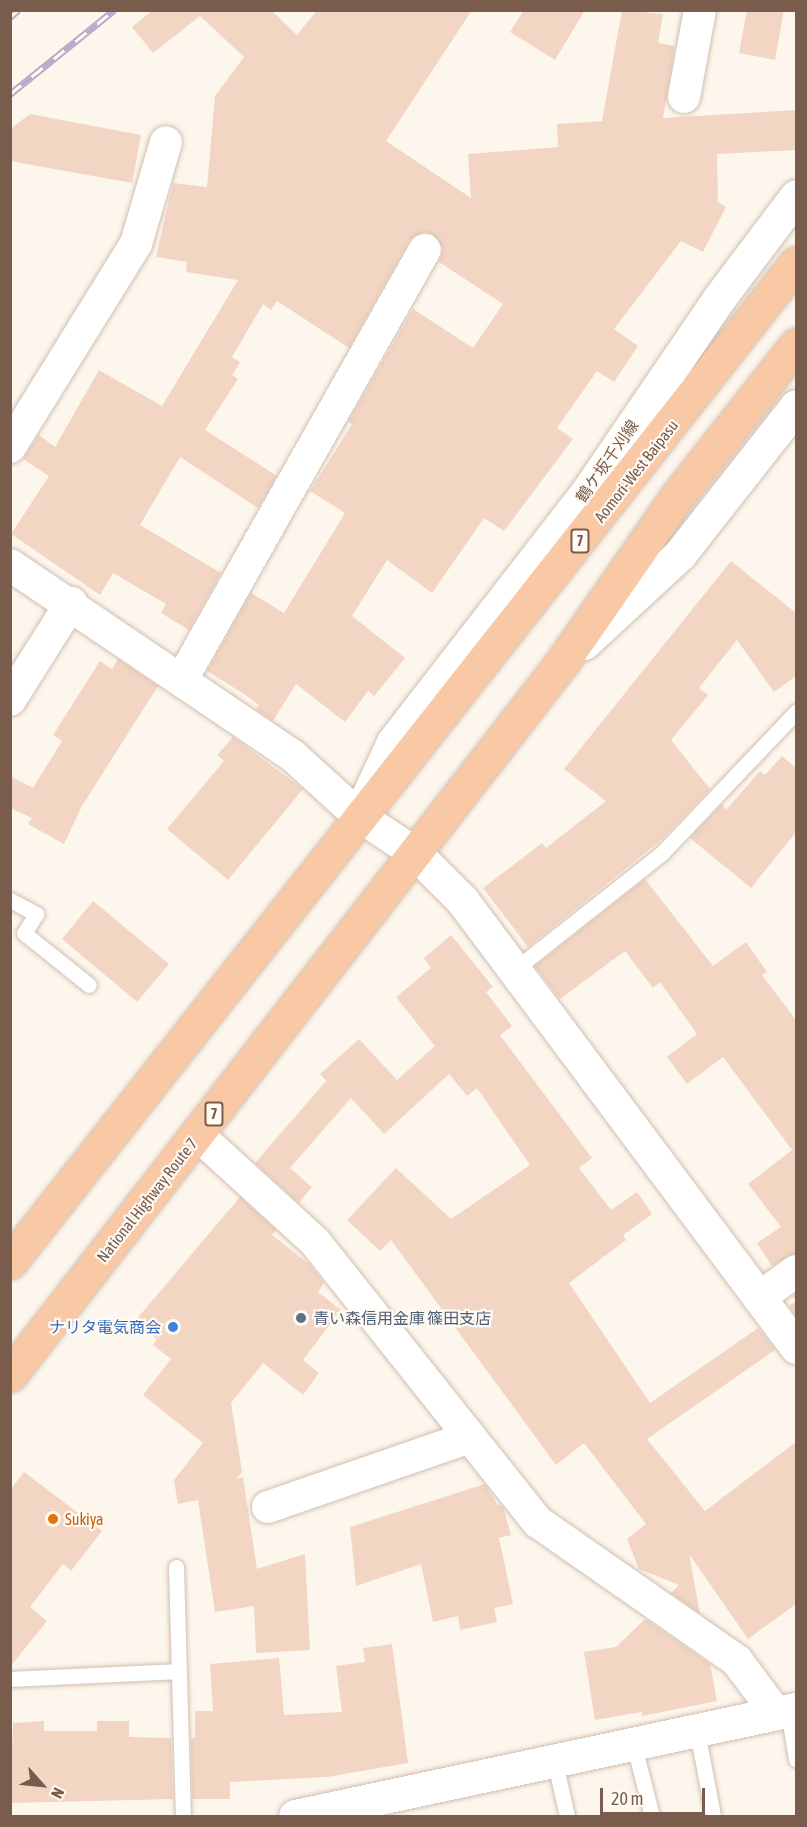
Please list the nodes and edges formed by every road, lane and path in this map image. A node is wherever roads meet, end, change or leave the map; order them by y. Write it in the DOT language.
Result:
graph roads {
  1 [pos="700,10"];
  2 [pos="684,97"];
  3 [pos="166,142"];
  4 [pos="796,196"];
  5 [pos="424,249"];
  6 [pos="796,263"];
  7 [pos="796,345"];
  8 [pos="796,406"];
  9 [pos="10,447"];
  10 [pos="10,565"];
  11 [pos="71,603"];
  12 [pos="561,664"];
  13 [pos="182,679"];
  14 [pos="10,700"];
  15 [pos="796,712"];
  16 [pos="358,816"];
  17 [pos="415,853"];
  18 [pos="10,900"];
  19 [pos="514,970"];
  20 [pos="89,985"];
  21 [pos="198,1135"];
  22 [pos="10,1262"];
  23 [pos="796,1270"];
  24 [pos="759,1299"];
  25 [pos="796,1347"];
  26 [pos="10,1375"];
  27 [pos="470,1437"];
  28 [pos="268,1507"];
  29 [pos="176,1567"];
  30 [pos="179,1671"];
  31 [pos="10,1679"];
  32 [pos="787,1711"];
  33 [pos="697,1731"];
  34 [pos="634,1746"];
  35 [pos="796,1759"];
  36 [pos="555,1763"];
  37 [pos="183,1816"];
  38 [pos="295,1816"];
  39 [pos="567,1816"];
  40 [pos="652,1816"];
  41 [pos="713,1816"];
  1 -- 2 [label="street"];
  3 -- 9 [label="street"];
  4 -- 16 [label="street, 鶴ケ坂千刈線"];
  5 -- 13 [label="street"];
  6 -- 16 [label="highway, Aomori-West Baipasu / 7"];
  7 -- 12 [label="highway, 7"];
  8 -- 12 [label="street"];
  10 -- 11 [label="street"];
  11 -- 13 [label="street"];
  11 -- 14 [label="street"];
  12 -- 17 [label="highway, 7"];
  13 -- 16 [label="street"];
  15 -- 19 [label="lane"];
  16 -- 17 [label="street"];
  16 -- 22 [label="highway, 7"];
  17 -- 19 [label="street"];
  17 -- 21 [label="highway, National Highway Route 7 / 7"];
  18 -- 20 [label="lane"];
  19 -- 24 [label="street"];
  21 -- 26 [label="highway, National Highway Route 7 / 7"];
  21 -- 27 [label="street"];
  23 -- 24 [label="street"];
  24 -- 25 [label="street"];
  27 -- 28 [label="street"];
  27 -- 32 [label="street"];
  29 -- 30 [label="lane"];
  30 -- 31 [label="lane"];
  30 -- 37 [label="lane"];
  32 -- 33 [label="street"];
  32 -- 35 [label="lane"];
  33 -- 34 [label="street"];
  33 -- 41 [label="lane"];
  34 -- 36 [label="street"];
  34 -- 40 [label="lane"];
  36 -- 38 [label="street"];
  36 -- 39 [label="lane"];
}
